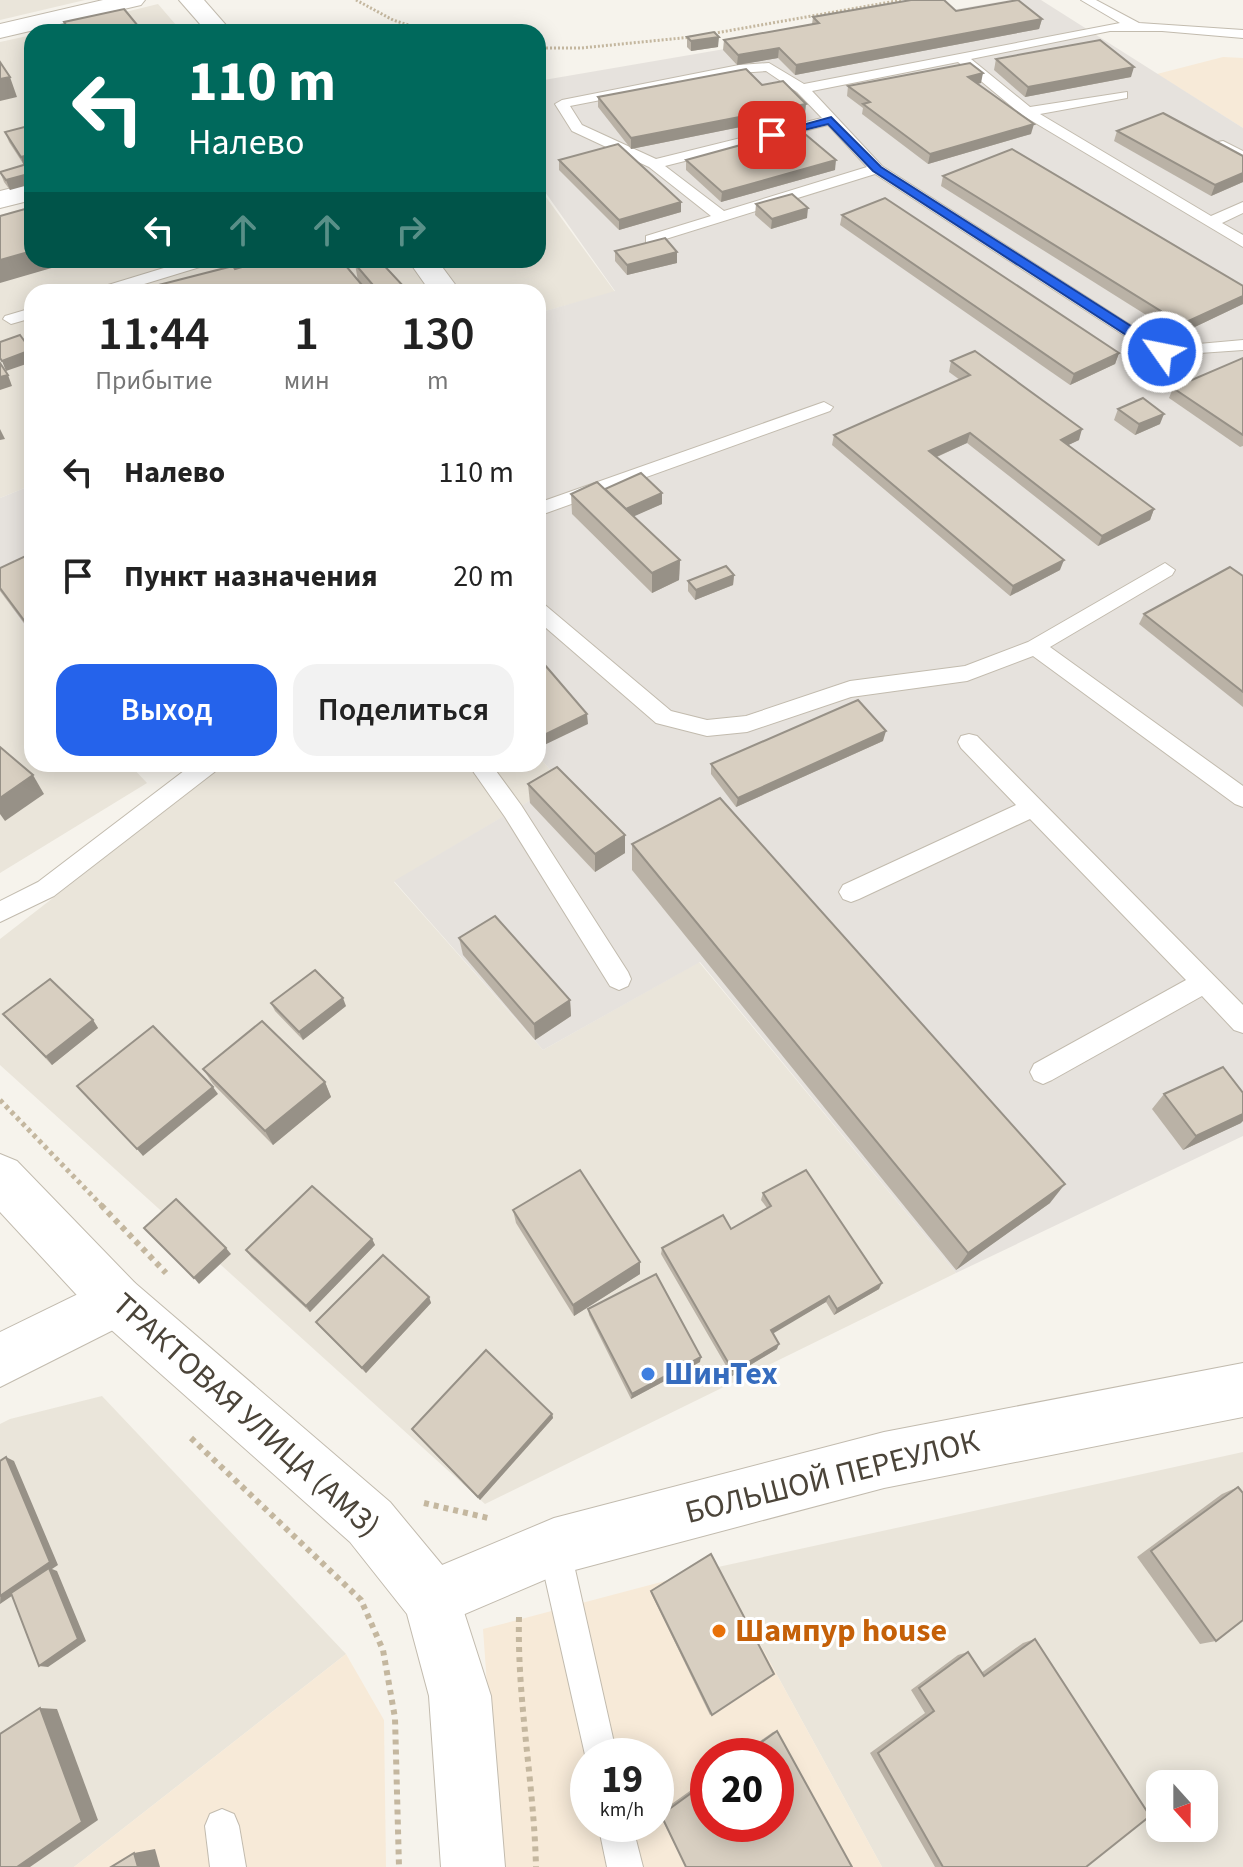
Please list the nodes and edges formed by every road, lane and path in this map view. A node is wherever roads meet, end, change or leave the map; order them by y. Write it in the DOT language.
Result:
graph roads {
  1 [pos="133,0"];
  2 [pos="191,0"];
  3 [pos="356,0"];
  4 [pos="902,0"];
  5 [pos="1087,0"];
  6 [pos="30,24"];
  7 [pos="213,24"];
  8 [pos="405,24"];
  9 [pos="24,25"];
  10 [pos="1135,26"];
  11 [pos="0,31"];
  12 [pos="1243,34"];
  13 [pos="546,48"];
  14 [pos="962,58"];
  15 [pos="802,89"];
  16 [pos="1122,95"];
  17 [pos="1027,112"];
  18 [pos="831,120"];
  19 [pos="1223,145"];
  20 [pos="1243,157"];
  21 [pos="654,164"];
  22 [pos="877,169"];
  23 [pos="24,193"];
  24 [pos="0,200"];
  25 [pos="1243,207"];
  26 [pos="722,217"];
  27 [pos="1210,223"];
  28 [pos="651,239"];
  29 [pos="1243,242"];
  30 [pos="180,268"];
  31 [pos="128,284"];
  32 [pos="24,315"];
  33 [pos="11,319"];
  34 [pos="1243,345"];
  35 [pos="824,407"];
  36 [pos="546,507"];
  37 [pos="1165,570"];
  38 [pos="546,617"];
  39 [pos="1035,647"];
  40 [pos="969,742"];
  41 [pos="199,772"];
  42 [pos="485,772"];
  43 [pos="1243,798"];
  44 [pos="1033,807"];
  45 [pos="851,892"];
  46 [pos="0,912"];
  47 [pos="619,979"];
  48 [pos="1205,982"];
  49 [pos="1243,1022"];
  50 [pos="1043,1072"];
  51 [pos="0,1177"];
  52 [pos="117,1301"];
  53 [pos="0,1360"];
  54 [pos="1243,1390"];
  55 [pos="187,1434"];
  56 [pos="554,1547"];
  57 [pos="432,1599"];
  58 [pos="596,1738"];
  59 [pos="222,1826"];
  60 [pos="619,1842"];
  61 [pos="228,1867"];
  62 [pos="399,1867"];
  63 [pos="473,1867"];
  64 [pos="625,1867"];
  1 -- 6 [label="street"];
  2 -- 7 [label="street"];
  3 -- 8 [label="path"];
  4 -- 13 [label="path"];
  5 -- 10 [label="lane"];
  9 -- 11 [label="street"];
  10 -- 12 [label="lane"];
  10 -- 14 [label="lane"];
  14 -- 15 [label="lane"];
  14 -- 17 [label="lane"];
  15 -- 18 [label="lane"];
  15 -- 21 [label="lane"];
  16 -- 17 [label="lane"];
  17 -- 27 [label="lane"];
  18 -- 21 [label="lane"];
  18 -- 22 [label="lane"];
  19 -- 20 [label="lane"];
  21 -- 26 [label="lane"];
  22 -- 26 [label="lane"];
  22 -- 34 [label="lane"];
  23 -- 24 [label="street"];
  25 -- 27 [label="lane"];
  26 -- 28 [label="lane"];
  27 -- 29 [label="lane"];
  30 -- 31 [label="lane"];
  32 -- 33 [label="lane"];
  35 -- 36 [label="lane"];
  37 -- 39 [label="lane"];
  38 -- 39 [label="lane"];
  39 -- 43 [label="lane"];
  40 -- 44 [label="lane"];
  41 -- 46 [label="lane"];
  42 -- 47 [label="lane"];
  44 -- 45 [label="lane"];
  44 -- 48 [label="lane"];
  48 -- 49 [label="lane"];
  48 -- 50 [label="lane"];
  51 -- 52 [label="street, ТРАКТОВАЯ УЛИЦА (АМЗ)"];
  52 -- 53 [label="street"];
  52 -- 57 [label="street, ТРАКТОВАЯ УЛИЦА (АМЗ)"];
  54 -- 56 [label="street, БОЛЬШОЙ ПЕРЕУЛОК"];
  55 -- 62 [label="path"];
  56 -- 57 [label="street, БОЛЬШОЙ ПЕРЕУЛОК"];
  56 -- 58 [label="lane"];
  57 -- 63 [label="street, ТРАКТОВАЯ УЛИЦА (АМЗ)"];
  59 -- 61 [label="lane"];
  60 -- 64 [label="lane"];
}
